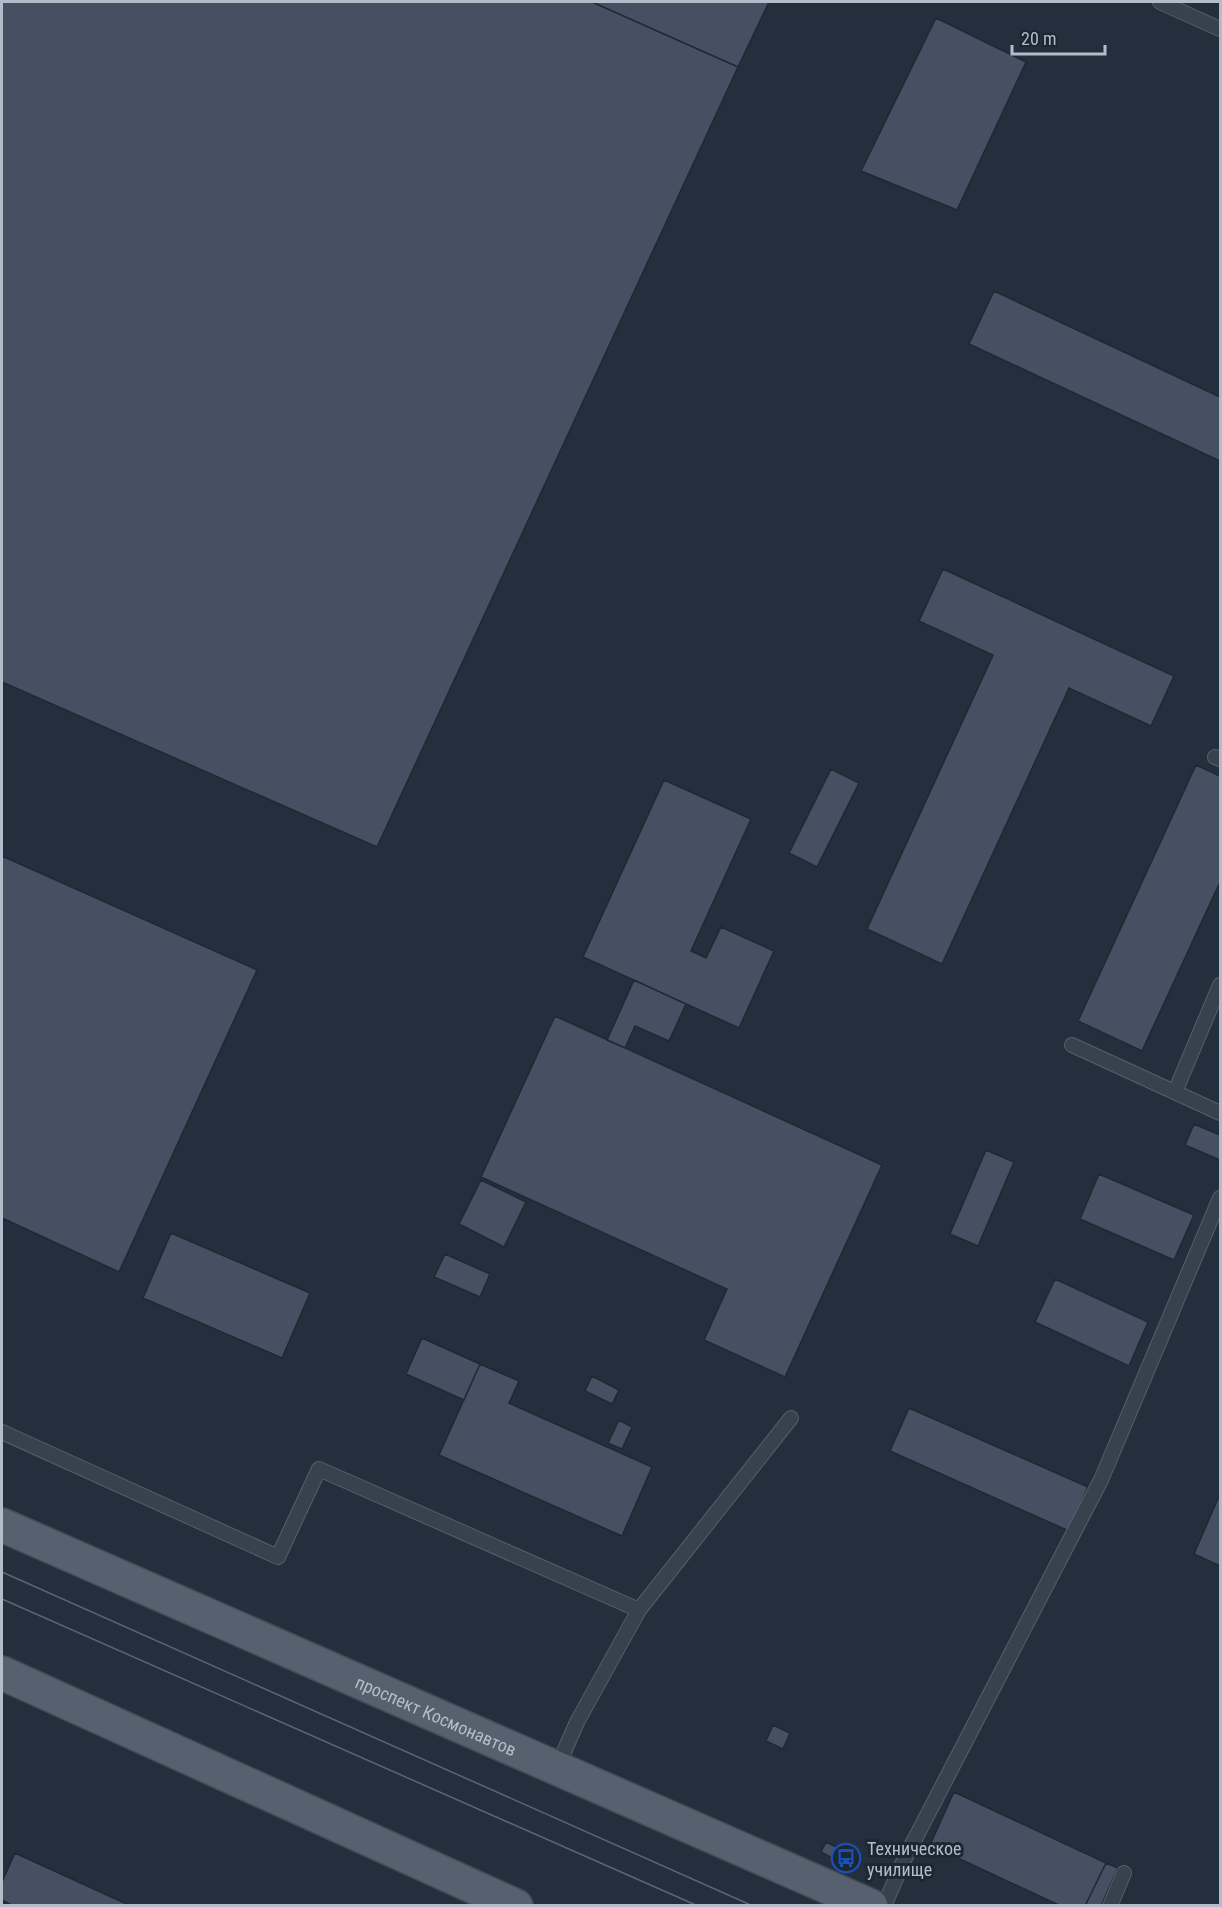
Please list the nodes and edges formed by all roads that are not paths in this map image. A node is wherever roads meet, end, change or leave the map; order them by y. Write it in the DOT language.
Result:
graph roads {
  1 [pos="1160,2"];
  2 [pos="1221,29"];
  3 [pos="1221,985"];
  4 [pos="1072,1045"];
  5 [pos="1175,1092"];
  6 [pos="1221,1113"];
  7 [pos="1221,1198"];
  8 [pos="791,1418"];
  9 [pos="2,1432"];
  10 [pos="2,1526"];
  11 [pos="639,1610"];
  12 [pos="2,1673"];
  13 [pos="557,1768"];
  14 [pos="1124,1873"];
  15 [pos="516,1905"];
  16 [pos="871,1905"];
  17 [pos="884,1905"];
  18 [pos="1110,1905"];
  1 -- 2 [label="lane"];
  3 -- 5 [label="lane"];
  4 -- 5 [label="lane"];
  5 -- 6 [label="lane"];
  7 -- 17 [label="lane"];
  8 -- 11 [label="lane"];
  9 -- 11 [label="lane"];
  10 -- 13 [label="main road, проспект Космонавтов"];
  11 -- 13 [label="lane"];
  12 -- 15 [label="main road"];
  13 -- 16 [label="main road, проспект Космонавтов"];
  14 -- 18 [label="lane"];
}
